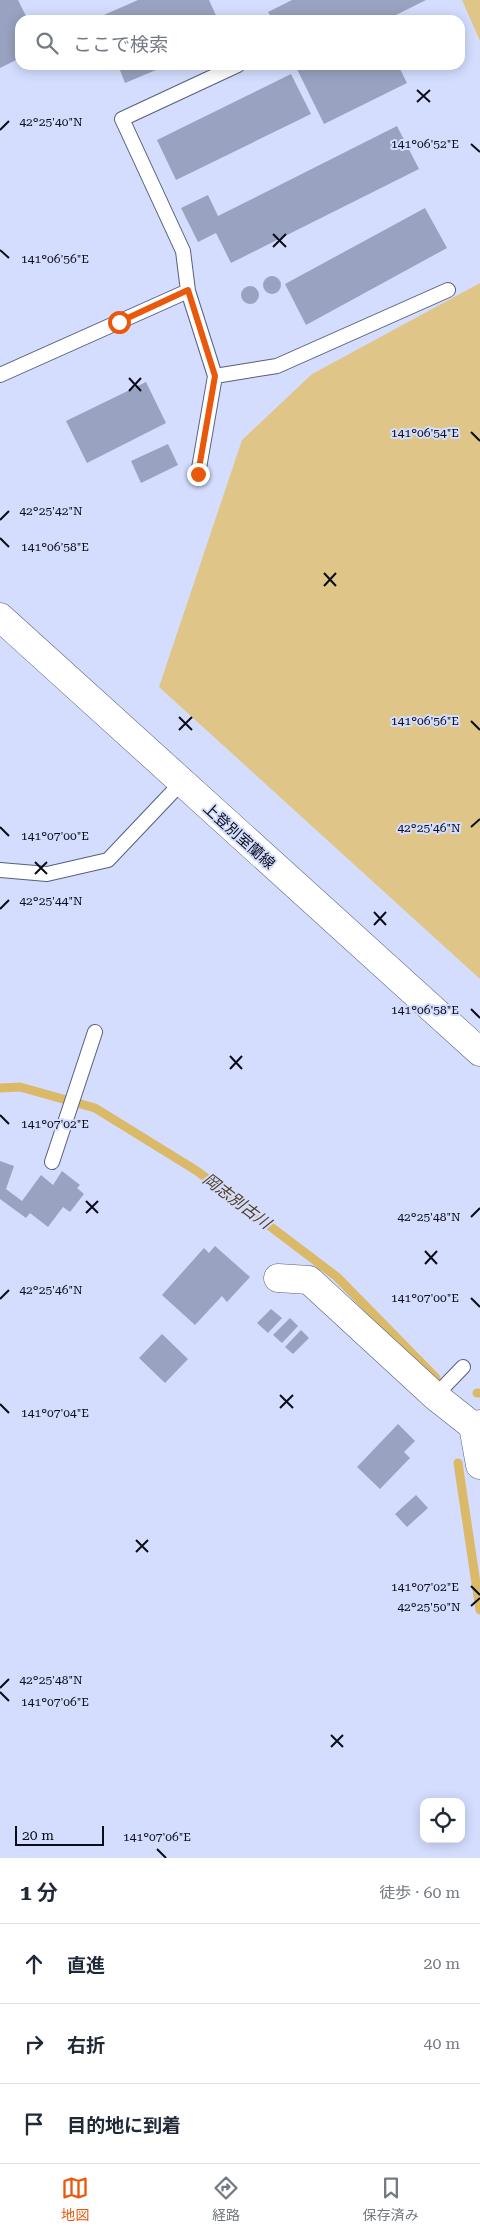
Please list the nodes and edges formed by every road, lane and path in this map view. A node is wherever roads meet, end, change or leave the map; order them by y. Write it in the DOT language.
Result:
graph roads {
  1 [pos="227,70"];
  2 [pos="188,290"];
  3 [pos="448,290"];
  4 [pos="0,375"];
  5 [pos="215,376"];
  6 [pos="198,474"];
  7 [pos="0,617"];
  8 [pos="181,783"];
  9 [pos="0,870"];
  10 [pos="95,1032"];
  11 [pos="480,1052"];
  12 [pos="52,1162"];
  13 [pos="278,1278"];
  14 [pos="462,1367"];
  15 [pos="435,1396"];
  16 [pos="477,1425"];
  17 [pos="480,1465"];
  1 -- 2 [label="lane"];
  2 -- 4 [label="lane"];
  2 -- 5 [label="lane"];
  3 -- 5 [label="lane"];
  5 -- 6 [label="lane"];
  7 -- 8 [label="main road, 上登別室蘭線"];
  8 -- 9 [label="lane"];
  8 -- 11 [label="main road, 上登別室蘭線"];
  10 -- 12 [label="lane"];
  13 -- 15 [label="main road"];
  14 -- 15 [label="lane"];
  15 -- 16 [label="main road"];
  16 -- 17 [label="main road"];
}
